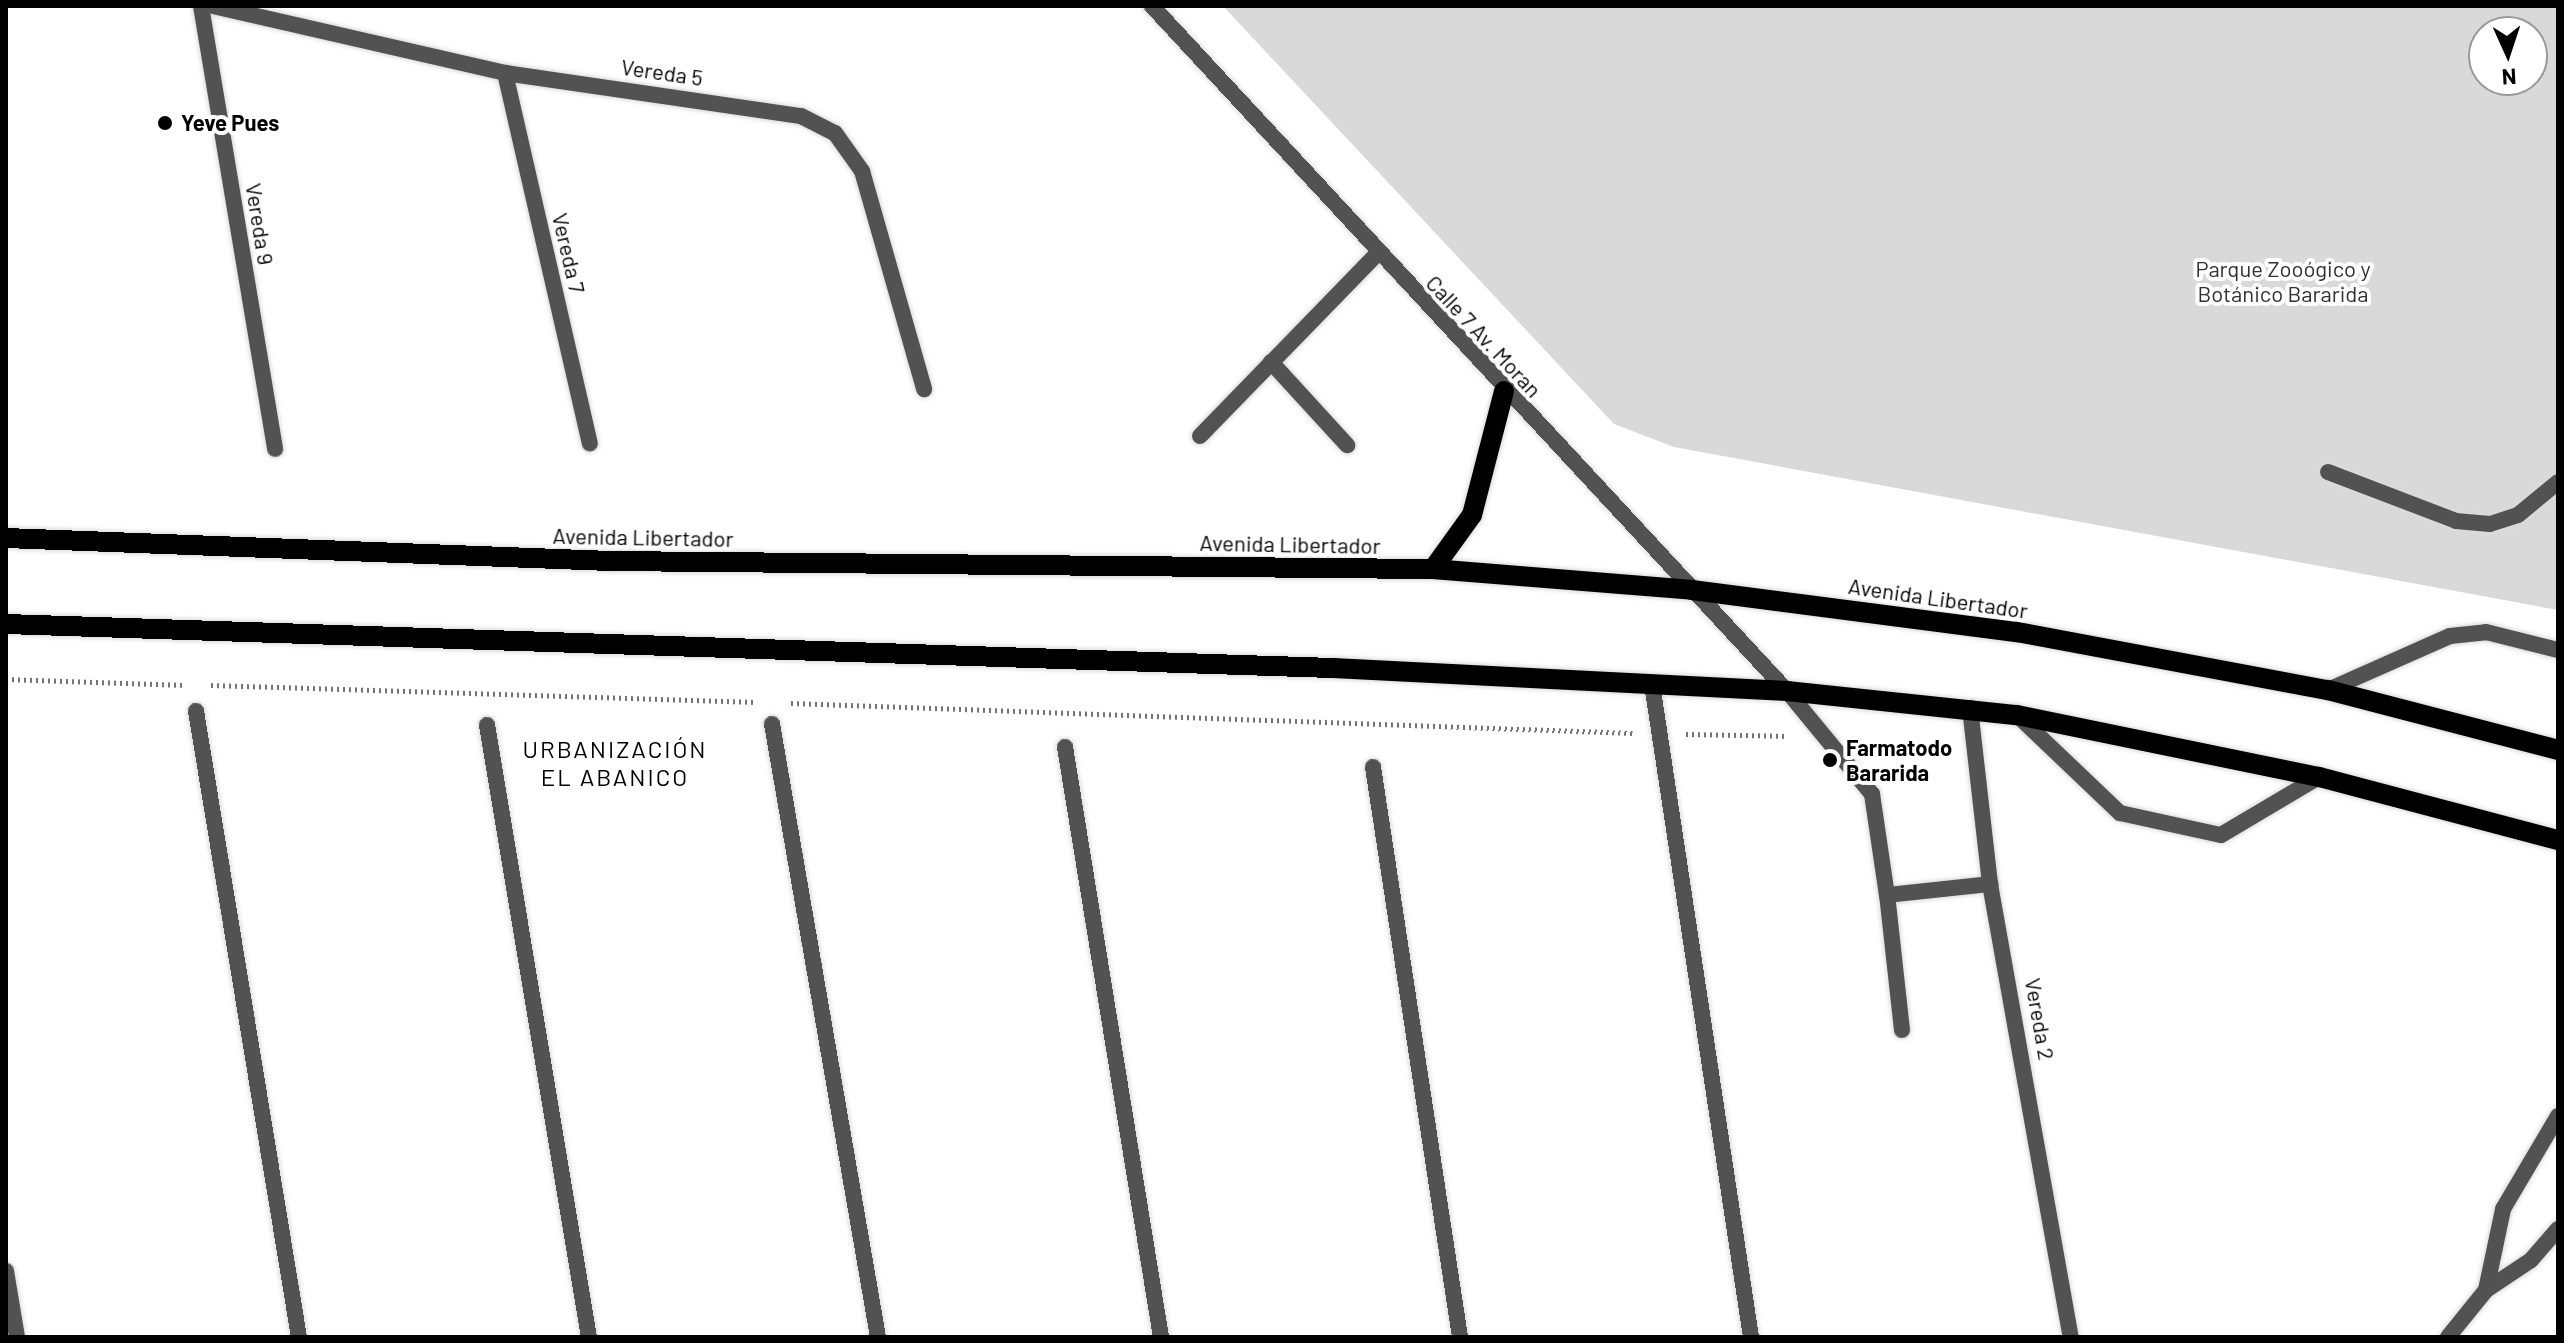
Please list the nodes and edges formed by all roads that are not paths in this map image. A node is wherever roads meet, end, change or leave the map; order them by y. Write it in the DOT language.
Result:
graph roads {
  1 [pos="201,6"];
  2 [pos="213,6"];
  3 [pos="1152,6"];
  4 [pos="505,73"];
  5 [pos="1378,253"];
  6 [pos="1271,362"];
  7 [pos="924,389"];
  8 [pos="1504,391"];
  9 [pos="1200,436"];
  10 [pos="590,443"];
  11 [pos="1347,445"];
  12 [pos="275,449"];
  13 [pos="2328,472"];
  14 [pos="2558,482"];
  15 [pos="6,538"];
  16 [pos="1433,569"];
  17 [pos="1692,590"];
  18 [pos="6,624"];
  19 [pos="2558,650"];
  20 [pos="1652,684"];
  21 [pos="2328,690"];
  22 [pos="1787,691"];
  23 [pos="1970,708"];
  24 [pos="196,711"];
  25 [pos="2017,715"];
  26 [pos="772,724"];
  27 [pos="487,725"];
  28 [pos="1065,747"];
  29 [pos="2558,750"];
  30 [pos="1373,767"];
  31 [pos="2319,777"];
  32 [pos="2558,840"];
  33 [pos="1990,884"];
  34 [pos="1887,895"];
  35 [pos="1902,1030"];
  36 [pos="2558,1116"];
  37 [pos="2558,1229"];
  38 [pos="6,1271"];
  39 [pos="2486,1290"];
  40 [pos="17,1337"];
  41 [pos="299,1337"];
  42 [pos="589,1337"];
  43 [pos="878,1337"];
  44 [pos="1161,1337"];
  45 [pos="1460,1337"];
  46 [pos="1751,1337"];
  47 [pos="2071,1337"];
  48 [pos="2448,1337"];
  1 -- 12 [label="street, Vereda 9"];
  2 -- 4 [label="street, Vereda 5"];
  3 -- 5 [label="street, Calle 7 Av. Moran"];
  4 -- 7 [label="street, Vereda 5"];
  4 -- 10 [label="street, Vereda 7"];
  5 -- 6 [label="street"];
  5 -- 8 [label="street, Calle 7 Av. Moran"];
  6 -- 9 [label="street"];
  6 -- 11 [label="street"];
  8 -- 16 [label="main road"];
  8 -- 17 [label="street, Calle 7 Av. Moran"];
  13 -- 14 [label="street"];
  15 -- 16 [label="main road, Avenida Libertador"];
  16 -- 17 [label="main road, Avenida Libertador"];
  17 -- 21 [label="main road, Avenida Libertador"];
  17 -- 22 [label="street, Calle 7 Av. Moran"];
  18 -- 20 [label="main road"];
  19 -- 21 [label="street"];
  20 -- 22 [label="main road"];
  20 -- 46 [label="street"];
  21 -- 29 [label="main road, Avenida Libertador"];
  22 -- 23 [label="main road"];
  22 -- 34 [label="street, Calle 7 Av. Moran"];
  23 -- 25 [label="main road"];
  23 -- 33 [label="street, Vereda 2"];
  24 -- 41 [label="street"];
  25 -- 31 [label="main road"];
  25 -- 31 [label="street"];
  26 -- 43 [label="street"];
  27 -- 42 [label="street"];
  28 -- 44 [label="street"];
  30 -- 45 [label="street"];
  31 -- 32 [label="main road"];
  33 -- 34 [label="street"];
  33 -- 47 [label="street, Vereda 2"];
  34 -- 35 [label="street, Calle 7 Av. Moran"];
  36 -- 39 [label="street"];
  37 -- 39 [label="street"];
  38 -- 40 [label="street"];
  39 -- 48 [label="street"];
}
